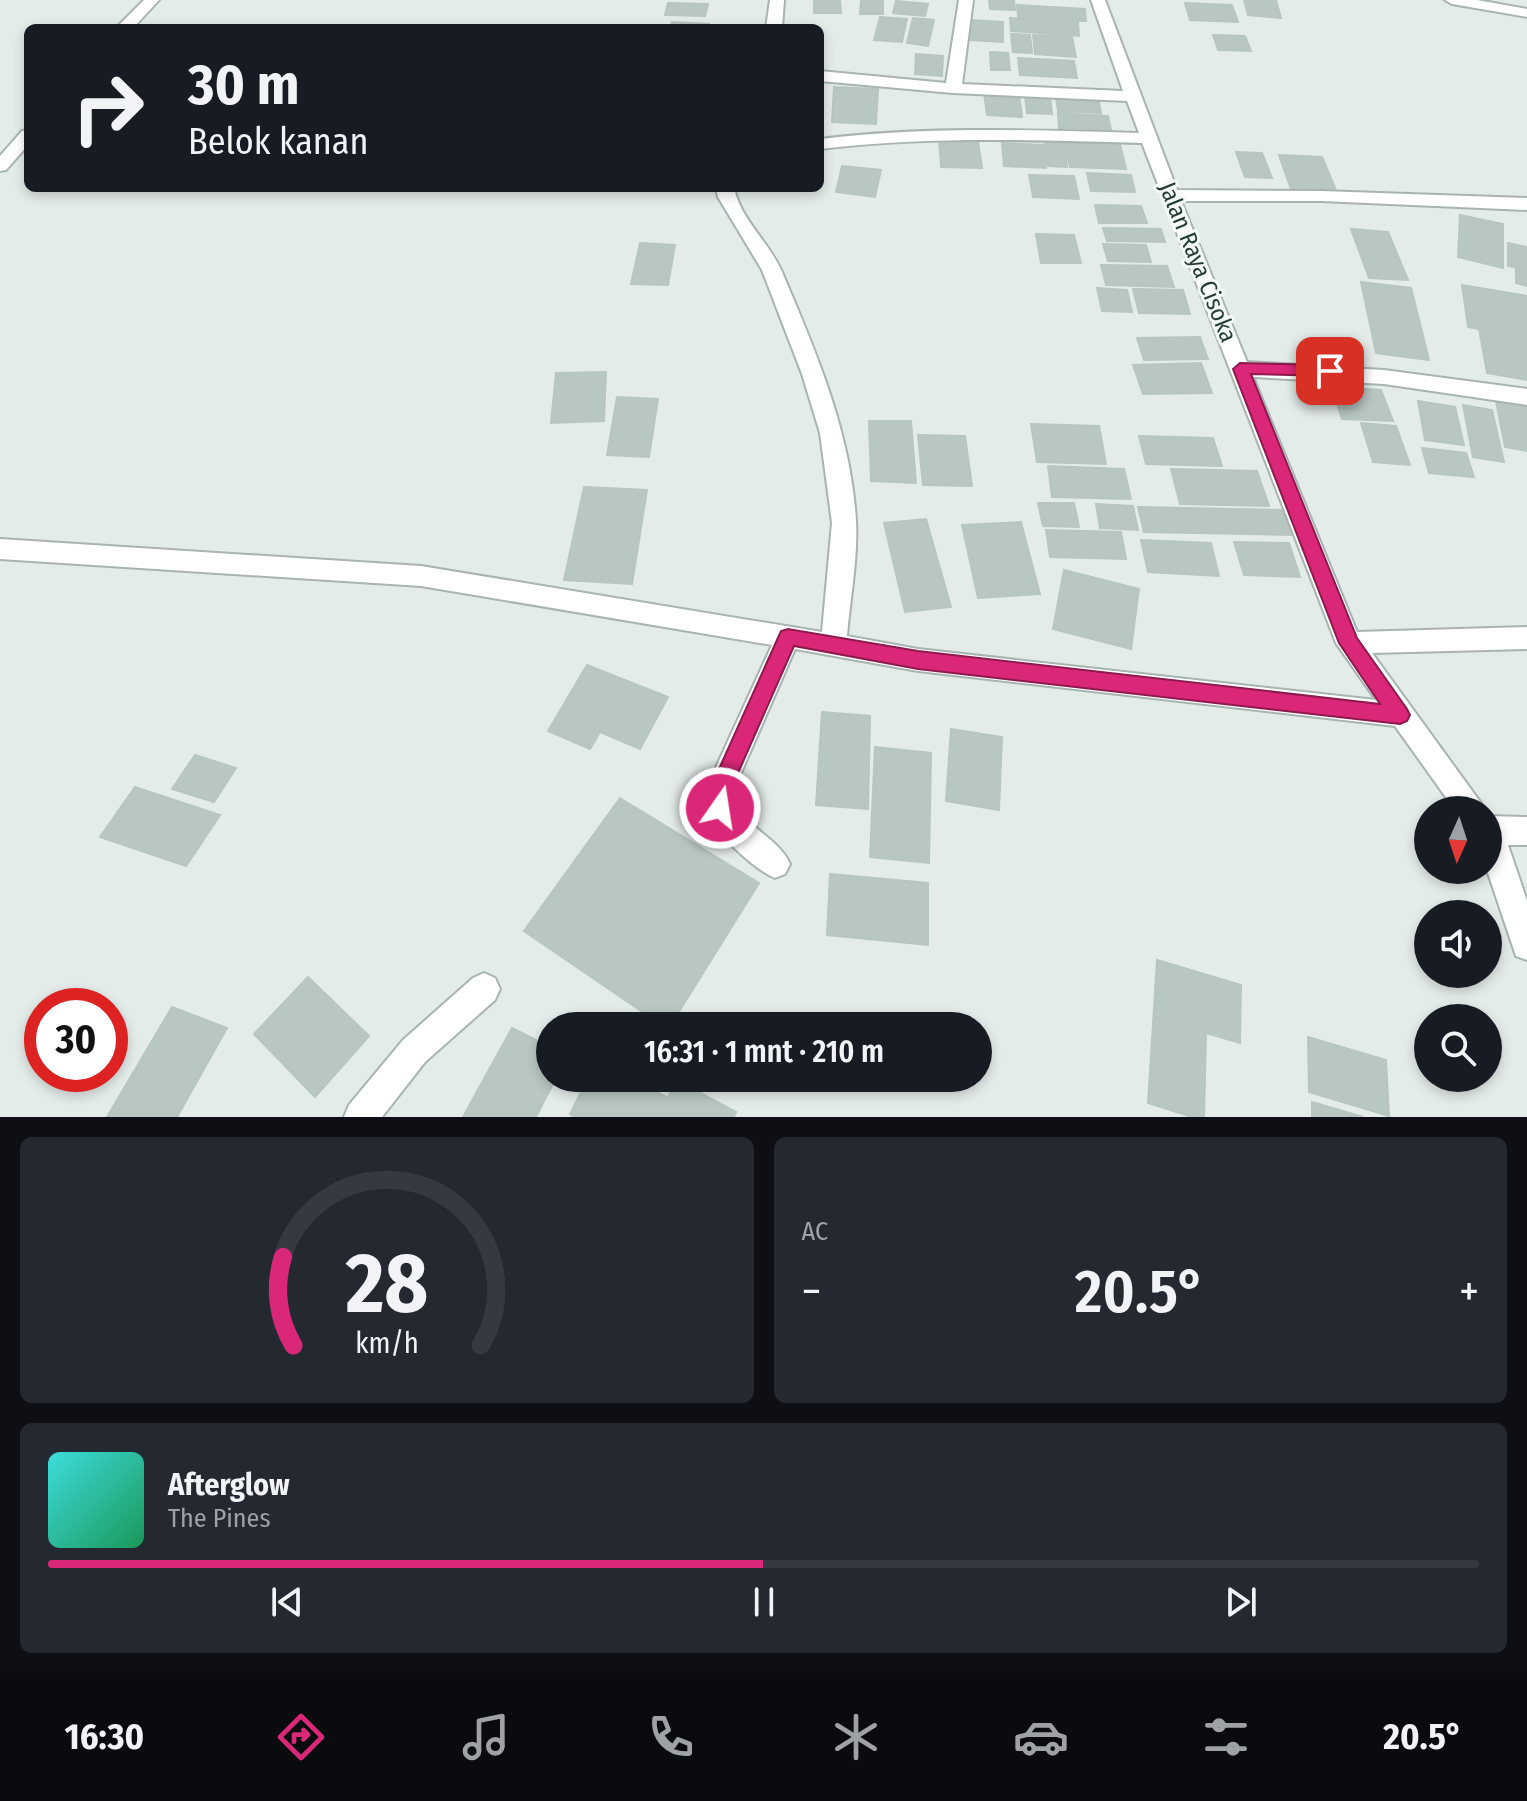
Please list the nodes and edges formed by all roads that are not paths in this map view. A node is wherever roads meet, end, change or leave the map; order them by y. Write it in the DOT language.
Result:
graph roads {
  1 [pos="152,0"];
  2 [pos="777,0"];
  3 [pos="966,0"];
  4 [pos="1098,0"];
  5 [pos="1452,0"];
  6 [pos="1527,13"];
  7 [pos="128,24"];
  8 [pos="774,24"];
  9 [pos="824,76"];
  10 [pos="953,88"];
  11 [pos="1135,96"];
  12 [pos="1151,138"];
  13 [pos="24,139"];
  14 [pos="824,144"];
  15 [pos="0,166"];
  16 [pos="727,192"];
  17 [pos="1170,195"];
  18 [pos="1527,204"];
  19 [pos="1240,369"];
  20 [pos="1527,397"];
  21 [pos="0,549"];
  22 [pos="788,637"];
  23 [pos="1527,638"];
  24 [pos="1349,643"];
  25 [pos="833,645"];
  26 [pos="1400,715"];
  27 [pos="1462,796"];
  28 [pos="1502,827"];
  29 [pos="1527,831"];
  30 [pos="775,864"];
  31 [pos="1502,876"];
  32 [pos="1527,945"];
  33 [pos="484,989"];
  34 [pos="361,1117"];
  1 -- 7 [label="street"];
  2 -- 8 [label="street"];
  3 -- 10 [label="street"];
  4 -- 11 [label="street, Jalan Raya Cisoka"];
  5 -- 6 [label="street"];
  9 -- 10 [label="street"];
  10 -- 11 [label="street"];
  11 -- 12 [label="street, Jalan Raya Cisoka"];
  12 -- 14 [label="street"];
  12 -- 17 [label="street, Jalan Raya Cisoka"];
  13 -- 15 [label="street"];
  16 -- 25 [label="street"];
  17 -- 18 [label="street"];
  17 -- 19 [label="street, Jalan Raya Cisoka"];
  19 -- 20 [label="street"];
  19 -- 24 [label="street, Jalan Raya Cisoka"];
  21 -- 22 [label="street"];
  22 -- 25 [label="street"];
  22 -- 30 [label="street"];
  23 -- 24 [label="street"];
  24 -- 26 [label="street, Jalan Raya Cisoka"];
  25 -- 26 [label="street"];
  26 -- 27 [label="street, Jalan Raya Cisoka"];
  28 -- 29 [label="street"];
  31 -- 32 [label="street, Jalan Raya Cisoka"];
  33 -- 34 [label="street"];
}
